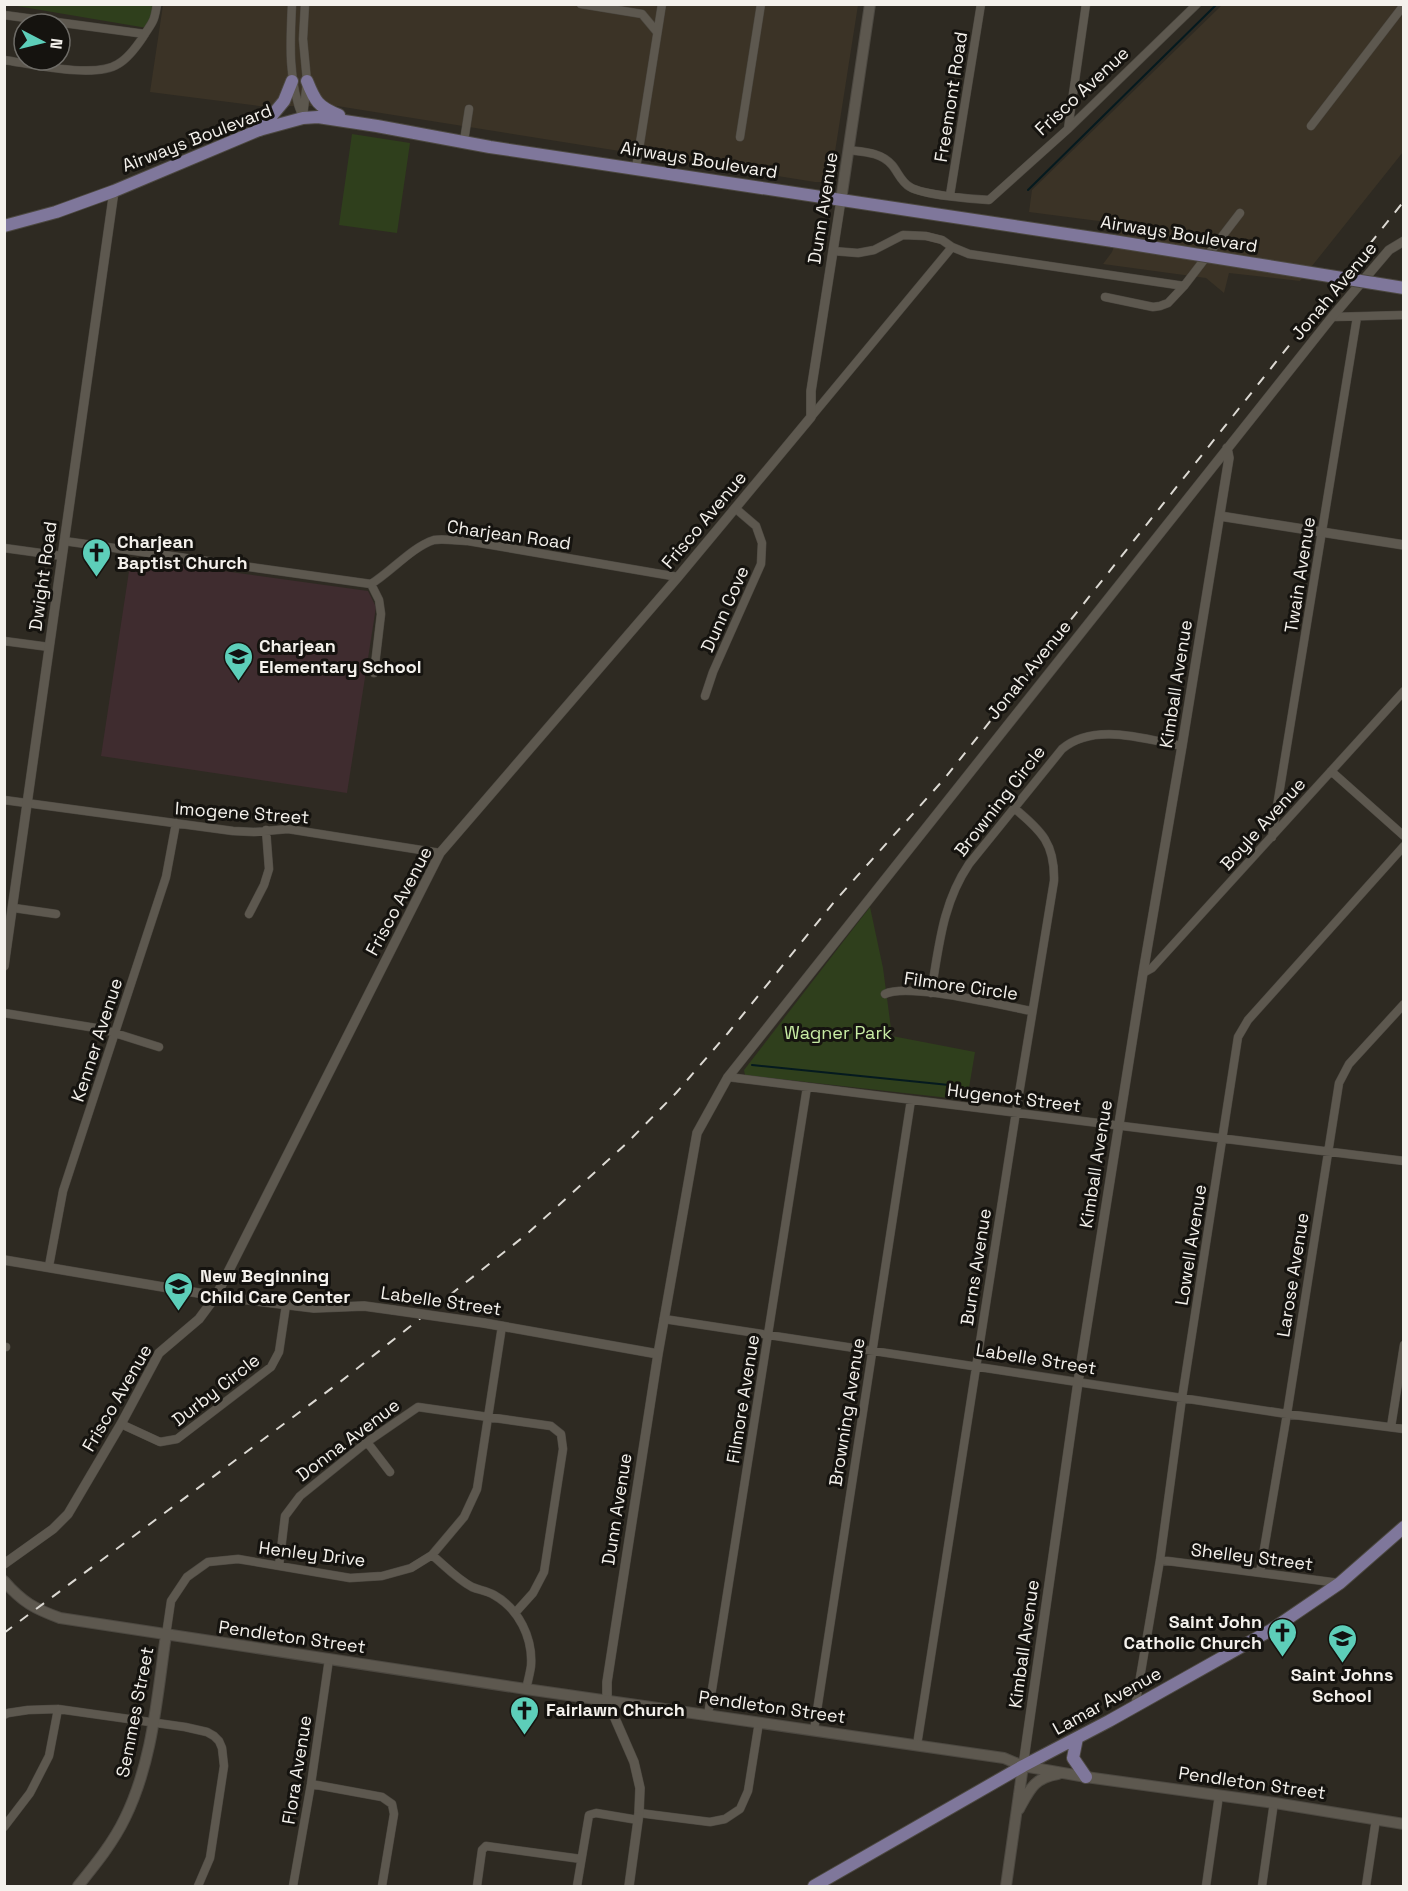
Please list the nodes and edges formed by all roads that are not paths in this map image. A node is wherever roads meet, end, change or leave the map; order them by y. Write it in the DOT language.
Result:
graph roads {
  1 [pos="157,4"];
  2 [pos="292,4"];
  3 [pos="305,4"];
  4 [pos="581,4"];
  5 [pos="662,4"];
  6 [pos="761,4"];
  7 [pos="870,4"];
  8 [pos="981,4"];
  9 [pos="1086,4"];
  10 [pos="1197,4"];
  11 [pos="1404,5"];
  12 [pos="4,15"];
  13 [pos="657,32"];
  14 [pos="145,34"];
  15 [pos="4,60"];
  16 [pos="292,81"];
  17 [pos="307,81"];
  18 [pos="469,109"];
  19 [pos="303,118"];
  20 [pos="356,122"];
  21 [pos="1311,126"];
  22 [pos="1068,129"];
  23 [pos="260,130"];
  24 [pos="740,138"];
  25 [pos="464,141"];
  26 [pos="848,150"];
  27 [pos="636,168"];
  28 [pos="114,191"];
  29 [pos="950,195"];
  30 [pos="841,200"];
  31 [pos="1240,213"];
  32 [pos="4,226"];
  33 [pos="1403,241"];
  34 [pos="952,248"];
  35 [pos="833,251"];
  36 [pos="1184,286"];
  37 [pos="1404,288"];
  38 [pos="1105,297"];
  39 [pos="1404,315"];
  40 [pos="1332,317"];
  41 [pos="1357,317"];
  42 [pos="811,417"];
  43 [pos="1227,448"];
  44 [pos="735,508"];
  45 [pos="1220,516"];
  46 [pos="1323,532"];
  47 [pos="64,541"];
  48 [pos="1404,544"];
  49 [pos="4,548"];
  50 [pos="62,556"];
  51 [pos="678,577"];
  52 [pos="371,584"];
  53 [pos="4,641"];
  54 [pos="49,647"];
  55 [pos="374,673"];
  56 [pos="1404,691"];
  57 [pos="705,696"];
  58 [pos="1182,746"];
  59 [pos="1331,771"];
  60 [pos="4,800"];
  61 [pos="27,804"];
  62 [pos="1014,808"];
  63 [pos="176,823"];
  64 [pos="266,830"];
  65 [pos="1404,836"];
  66 [pos="1272,837"];
  67 [pos="1404,846"];
  68 [pos="440,853"];
  69 [pos="14,908"];
  70 [pos="56,914"];
  71 [pos="249,914"];
  72 [pos="4,966"];
  73 [pos="1143,973"];
  74 [pos="931,993"];
  75 [pos="885,994"];
  76 [pos="1404,1004"];
  77 [pos="1032,1011"];
  78 [pos="4,1013"];
  79 [pos="115,1033"];
  80 [pos="159,1047"];
  81 [pos="728,1077"];
  82 [pos="807,1087"];
  83 [pos="911,1100"];
  84 [pos="1016,1112"];
  85 [pos="1119,1127"];
  86 [pos="697,1133"];
  87 [pos="1222,1139"];
  88 [pos="1327,1153"];
  89 [pos="1404,1161"];
  90 [pos="4,1260"];
  91 [pos="49,1266"];
  92 [pos="216,1296"];
  93 [pos="286,1305"];
  94 [pos="664,1318"];
  95 [pos="502,1326"];
  96 [pos="769,1335"];
  97 [pos="1404,1345"];
  98 [pos="871,1350"];
  99 [pos="658,1354"];
  100 [pos="976,1367"];
  101 [pos="1078,1382"];
  102 [pos="1182,1398"];
  103 [pos="1287,1414"];
  104 [pos="487,1416"];
  105 [pos="121,1424"];
  106 [pos="1391,1427"];
  107 [pos="1404,1429"];
  108 [pos="367,1442"];
  109 [pos="390,1472"];
  110 [pos="1404,1527"];
  111 [pos="432,1555"];
  112 [pos="1160,1560"];
  113 [pos="4,1564"];
  114 [pos="279,1566"];
  115 [pos="1260,1573"];
  116 [pos="4,1581"];
  117 [pos="1340,1583"];
  118 [pos="515,1613"];
  119 [pos="166,1635"];
  120 [pos="329,1659"];
  121 [pos="526,1689"];
  122 [pos="607,1700"];
  123 [pos="1135,1707"];
  124 [pos="58,1709"];
  125 [pos="4,1715"];
  126 [pos="708,1715"];
  127 [pos="759,1722"];
  128 [pos="153,1723"];
  129 [pos="814,1730"];
  130 [pos="1077,1738"];
  131 [pos="917,1744"];
  132 [pos="1023,1766"];
  133 [pos="1066,1773"];
  134 [pos="1086,1777"];
  135 [pos="311,1784"];
  136 [pos="1220,1795"];
  137 [pos="1274,1802"];
  138 [pos="1016,1815"];
  139 [pos="639,1816"];
  140 [pos="1376,1819"];
  141 [pos="1404,1824"];
  142 [pos="4,1827"];
  143 [pos="581,1859"];
  144 [pos="78,1887"];
  145 [pos="198,1887"];
  146 [pos="293,1887"];
  147 [pos="382,1887"];
  148 [pos="477,1887"];
  149 [pos="577,1887"];
  150 [pos="629,1887"];
  151 [pos="814,1887"];
  152 [pos="1006,1887"];
  153 [pos="1206,1887"];
  154 [pos="1262,1887"];
  155 [pos="1366,1887"];
  1 -- 14 [label="street"];
  2 -- 16 [label="street"];
  3 -- 17 [label="street"];
  4 -- 13 [label="street"];
  5 -- 13 [label="street"];
  6 -- 24 [label="street"];
  7 -- 26 [label="main road, Dunn Avenue"];
  8 -- 29 [label="street, Freemont Road"];
  9 -- 22 [label="street"];
  10 -- 22 [label="street, Frisco Avenue"];
  11 -- 21 [label="street"];
  12 -- 14 [label="street"];
  13 -- 27 [label="street"];
  14 -- 15 [label="street"];
  16 -- 19 [label="street"];
  16 -- 23 [label="main road"];
  17 -- 19 [label="street"];
  17 -- 20 [label="main road"];
  18 -- 25 [label="street"];
  19 -- 20 [label="main road, Airways Boulevard"];
  19 -- 23 [label="main road, Airways Boulevard"];
  20 -- 25 [label="main road, Airways Boulevard"];
  22 -- 29 [label="street, Frisco Avenue"];
  23 -- 28 [label="main road, Airways Boulevard"];
  25 -- 27 [label="main road, Airways Boulevard"];
  26 -- 29 [label="street"];
  26 -- 30 [label="main road, Dunn Avenue"];
  27 -- 30 [label="main road, Airways Boulevard"];
  28 -- 32 [label="main road, Airways Boulevard"];
  28 -- 47 [label="street, Dwight Road"];
  30 -- 35 [label="street, Dunn Avenue"];
  30 -- 37 [label="main road, Airways Boulevard, bridge"];
  31 -- 36 [label="street"];
  33 -- 40 [label="street, Jonah Avenue"];
  34 -- 35 [label="street"];
  34 -- 36 [label="street"];
  34 -- 42 [label="street, Frisco Avenue"];
  35 -- 42 [label="street, Dunn Avenue"];
  36 -- 38 [label="street"];
  39 -- 41 [label="street"];
  40 -- 41 [label="street"];
  40 -- 43 [label="street, Jonah Avenue"];
  41 -- 46 [label="street, Twain Avenue"];
  42 -- 44 [label="street, Frisco Avenue"];
  43 -- 45 [label="street, Kimball Avenue"];
  43 -- 81 [label="street, Jonah Avenue"];
  44 -- 51 [label="street, Frisco Avenue"];
  44 -- 57 [label="street, Dunn Cove"];
  45 -- 46 [label="street"];
  45 -- 58 [label="street, Kimball Avenue"];
  46 -- 48 [label="street"];
  46 -- 66 [label="street, Twain Avenue"];
  47 -- 50 [label="street, Dwight Road"];
  47 -- 52 [label="street"];
  49 -- 50 [label="street"];
  50 -- 54 [label="street, Dwight Road"];
  51 -- 52 [label="street, Charjean Road"];
  51 -- 68 [label="street, Frisco Avenue"];
  52 -- 55 [label="street"];
  53 -- 54 [label="street"];
  54 -- 61 [label="street, Dwight Road"];
  56 -- 59 [label="street, Boyle Avenue"];
  58 -- 62 [label="street, Browning Circle"];
  58 -- 73 [label="street, Kimball Avenue"];
  59 -- 65 [label="street"];
  59 -- 66 [label="street, Boyle Avenue"];
  60 -- 61 [label="street, Imogene Street"];
  61 -- 63 [label="street, Imogene Street"];
  61 -- 69 [label="street, Dwight Road"];
  62 -- 74 [label="street, Browning Circle"];
  62 -- 77 [label="street, Burns Avenue"];
  63 -- 64 [label="street, Imogene Street"];
  63 -- 79 [label="street, Kenner Avenue"];
  64 -- 68 [label="street, Imogene Street"];
  64 -- 71 [label="street"];
  66 -- 73 [label="street, Boyle Avenue"];
  67 -- 87 [label="street, Lowell Avenue"];
  68 -- 92 [label="street, Frisco Avenue"];
  69 -- 70 [label="street"];
  69 -- 72 [label="street, Dwight Road"];
  73 -- 85 [label="street, Kimball Avenue"];
  74 -- 75 [label="street, Filmore Circle"];
  74 -- 77 [label="street, Filmore Circle"];
  76 -- 88 [label="street, Larose Avenue"];
  77 -- 84 [label="street, Burns Avenue"];
  78 -- 79 [label="street"];
  79 -- 80 [label="street"];
  79 -- 91 [label="street, Kenner Avenue"];
  81 -- 82 [label="street, Hugenot Street"];
  81 -- 86 [label="street, Jonah Avenue"];
  82 -- 83 [label="street, Hugenot Street"];
  82 -- 96 [label="street, Filmore Avenue"];
  83 -- 84 [label="street, Hugenot Street"];
  83 -- 98 [label="street, Browning Avenue"];
  84 -- 85 [label="street, Hugenot Street"];
  84 -- 100 [label="street, Burns Avenue"];
  85 -- 87 [label="street, Hugenot Street"];
  85 -- 101 [label="street, Kimball Avenue"];
  86 -- 94 [label="street, Dunn Avenue"];
  87 -- 88 [label="street, Hugenot Street"];
  87 -- 102 [label="street, Lowell Avenue"];
  88 -- 89 [label="street, Hugenot Street"];
  88 -- 103 [label="street, Larose Avenue"];
  90 -- 91 [label="street, Labelle Street"];
  91 -- 92 [label="street, Labelle Street"];
  92 -- 93 [label="street, Labelle Street"];
  92 -- 105 [label="street, Frisco Avenue"];
  93 -- 95 [label="street, Labelle Street, bridge"];
  93 -- 105 [label="street, Durby Circle"];
  94 -- 96 [label="street, Labelle Street"];
  94 -- 99 [label="street, Dunn Avenue"];
  95 -- 99 [label="street, Labelle Street"];
  95 -- 104 [label="street, Henley Drive"];
  96 -- 98 [label="street, Labelle Street"];
  96 -- 126 [label="street, Filmore Avenue"];
  97 -- 106 [label="street"];
  98 -- 100 [label="street, Labelle Street"];
  98 -- 129 [label="street, Browning Avenue"];
  99 -- 122 [label="street, Dunn Avenue"];
  100 -- 101 [label="street, Labelle Street"];
  100 -- 131 [label="street, Burns Avenue"];
  101 -- 102 [label="street, Labelle Street"];
  101 -- 132 [label="street, Kimball Avenue"];
  102 -- 103 [label="street, Labelle Street"];
  102 -- 112 [label="street, Lowell Avenue"];
  103 -- 106 [label="street, Labelle Street"];
  103 -- 115 [label="street, Larose Avenue"];
  104 -- 108 [label="street, Donna Avenue"];
  104 -- 111 [label="street, Henley Drive"];
  104 -- 118 [label="street"];
  105 -- 113 [label="street, Frisco Avenue"];
  106 -- 107 [label="street, Labelle Street"];
  108 -- 109 [label="street"];
  108 -- 114 [label="street, Donna Avenue"];
  110 -- 117 [label="main road, Lamar Avenue"];
  111 -- 114 [label="street, Henley Drive"];
  111 -- 118 [label="street"];
  112 -- 115 [label="street, Shelley Street"];
  112 -- 123 [label="street, Lowell Avenue"];
  114 -- 119 [label="street, Henley Drive"];
  115 -- 117 [label="street, Shelley Street"];
  116 -- 119 [label="main road, Pendleton Street"];
  117 -- 123 [label="main road, Lamar Avenue"];
  118 -- 121 [label="street"];
  119 -- 120 [label="main road, Pendleton Street"];
  119 -- 128 [label="main road, Semmes Street"];
  120 -- 121 [label="main road, Pendleton Street"];
  120 -- 135 [label="street, Flora Avenue"];
  121 -- 122 [label="main road, Pendleton Street"];
  122 -- 126 [label="main road, Pendleton Street"];
  122 -- 139 [label="street, Dunn Avenue"];
  123 -- 130 [label="main road, Lamar Avenue"];
  124 -- 125 [label="street"];
  124 -- 128 [label="street"];
  124 -- 142 [label="street"];
  126 -- 127 [label="main road, Pendleton Street"];
  127 -- 129 [label="main road, Pendleton Street"];
  127 -- 139 [label="street"];
  128 -- 144 [label="main road, Semmes Street"];
  128 -- 145 [label="street"];
  129 -- 131 [label="main road, Pendleton Street"];
  130 -- 132 [label="main road, Lamar Avenue"];
  130 -- 134 [label="main road"];
  131 -- 132 [label="main road, Pendleton Street"];
  132 -- 133 [label="main road, Pendleton Street"];
  132 -- 138 [label="main road, Kimball Avenue"];
  132 -- 151 [label="main road, Lamar Avenue"];
  133 -- 134 [label="main road, Pendleton Street"];
  133 -- 138 [label="main road"];
  134 -- 136 [label="main road, Pendleton Street"];
  135 -- 146 [label="street, Flora Avenue"];
  135 -- 147 [label="street"];
  136 -- 137 [label="main road, Pendleton Street"];
  136 -- 153 [label="street"];
  137 -- 140 [label="main road, Pendleton Street"];
  137 -- 154 [label="street"];
  138 -- 152 [label="main road, Kimball Avenue"];
  139 -- 143 [label="street"];
  139 -- 150 [label="street, Dunn Avenue"];
  140 -- 141 [label="main road, Pendleton Street"];
  140 -- 155 [label="street"];
  143 -- 148 [label="street"];
  143 -- 149 [label="street"];
}
